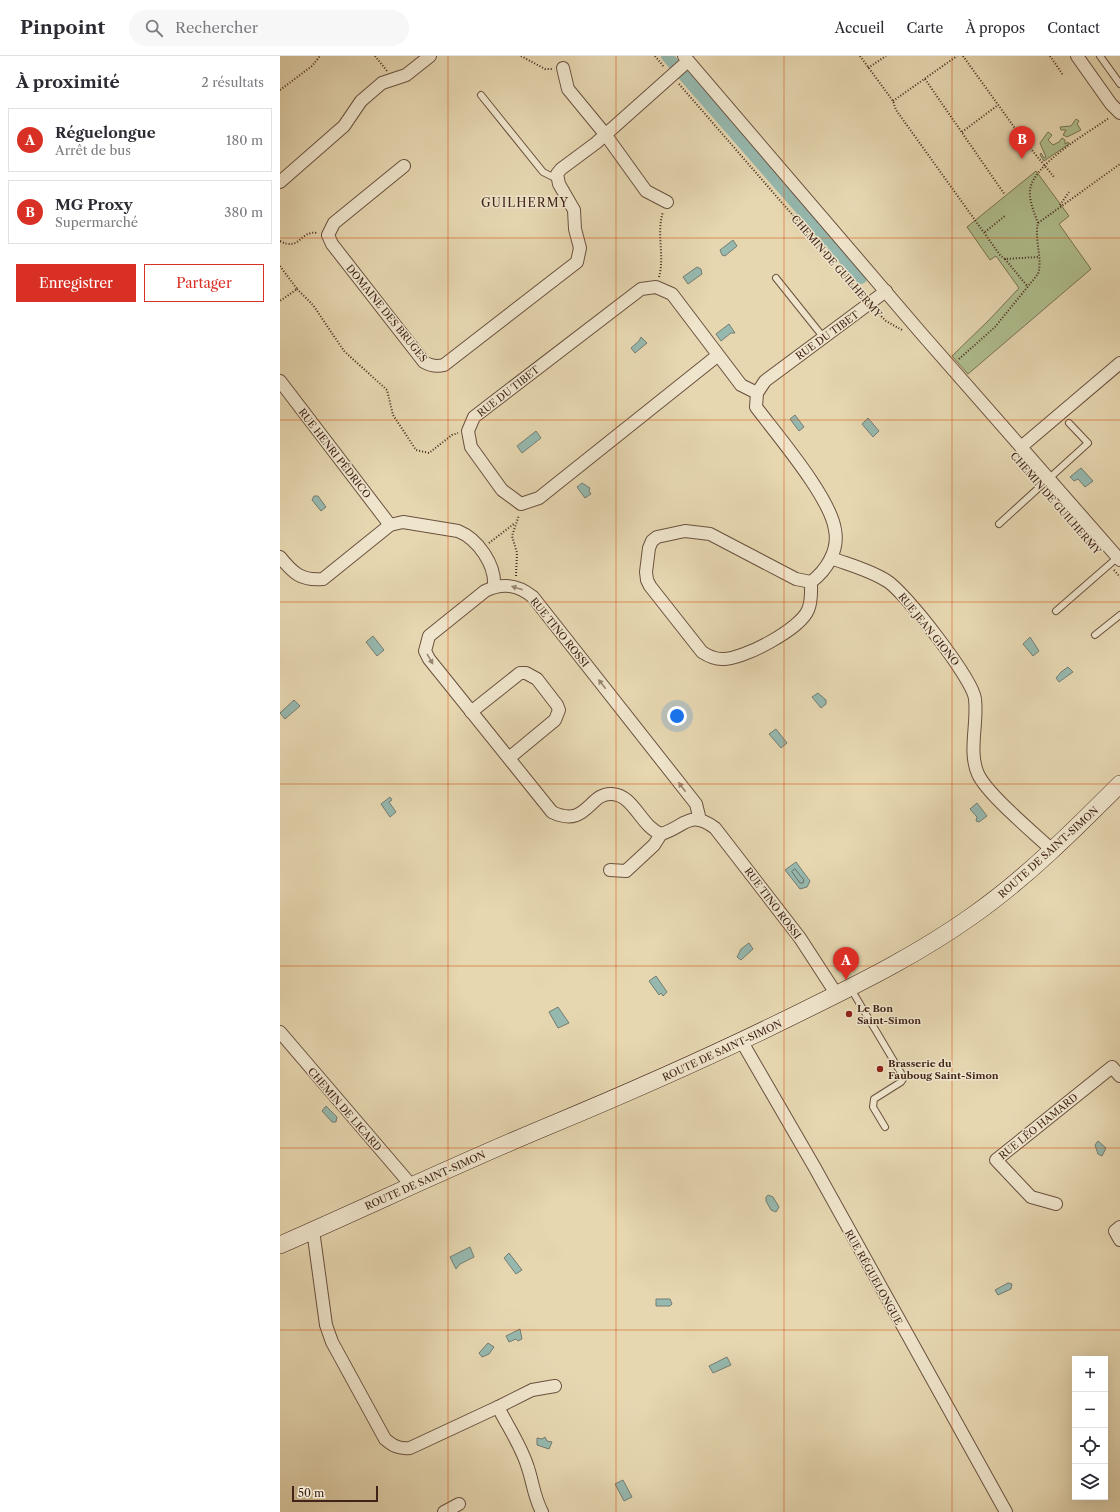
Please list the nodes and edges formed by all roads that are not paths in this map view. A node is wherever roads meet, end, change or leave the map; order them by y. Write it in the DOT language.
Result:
graph roads {
  1 [pos="430,56"];
  2 [pos="1077,56"];
  3 [pos="1100,56"];
  4 [pos="680,66"];
  5 [pos="563,68"];
  6 [pos="1120,84"];
  7 [pos="481,95"];
  8 [pos="1119,112"];
  9 [pos="605,134"];
  10 [pos="404,166"];
  11 [pos="557,179"];
  12 [pos="280,182"];
  13 [pos="667,202"];
  14 [pos="776,278"];
  15 [pos="886,291"];
  16 [pos="824,338"];
  17 [pos="717,356"];
  18 [pos="1120,363"];
  19 [pos="280,381"];
  20 [pos="757,393"];
  21 [pos="1069,423"];
  22 [pos="1021,447"];
  23 [pos="1049,479"];
  24 [pos="998,524"];
  25 [pos="390,525"];
  26 [pos="280,557"];
  27 [pos="832,558"];
  28 [pos="1116,561"];
  29 [pos="811,582"];
  30 [pos="494,587"];
  31 [pos="1056,611"];
  32 [pos="1120,615"];
  33 [pos="1095,635"];
  34 [pos="471,712"];
  35 [pos="509,758"];
  36 [pos="1120,784"];
  37 [pos="700,820"];
  38 [pos="661,834"];
  39 [pos="1052,850"];
  40 [pos="610,870"];
  41 [pos="843,991"];
  42 [pos="280,1032"];
  43 [pos="742,1042"];
  44 [pos="1120,1076"];
  45 [pos="885,1126"];
  46 [pos="411,1185"];
  47 [pos="1056,1204"];
  48 [pos="1120,1227"];
  49 [pos="313,1230"];
  50 [pos="1120,1240"];
  51 [pos="280,1245"];
  52 [pos="555,1386"];
  53 [pos="498,1407"];
  54 [pos="460,1504"];
  55 [pos="444,1512"];
  56 [pos="542,1512"];
  57 [pos="1006,1512"];
  1 -- 12 [label="street"];
  2 -- 8 [label="street"];
  3 -- 6 [label="lane"];
  4 -- 9 [label="street"];
  4 -- 15 [label="street, CHEMIN DE GUILHERMY"];
  5 -- 9 [label="street"];
  7 -- 11 [label="lane"];
  9 -- 11 [label="street"];
  9 -- 13 [label="street"];
  10 -- 11 [label="street, DOMAINE DES BRUGES"];
  14 -- 16 [label="lane"];
  15 -- 16 [label="street, RUE DU TIBET"];
  15 -- 22 [label="street, CHEMIN DE GUILHERMY"];
  16 -- 20 [label="street, RUE DU TIBET"];
  17 -- 17 [label="street, RUE DU TIBET"];
  17 -- 20 [label="street"];
  18 -- 22 [label="street"];
  19 -- 25 [label="street, RUE HENRI PÉDRICO"];
  20 -- 27 [label="street"];
  21 -- 23 [label="lane"];
  22 -- 23 [label="street, CHEMIN DE GUILHERMY"];
  23 -- 24 [label="lane"];
  23 -- 28 [label="street, CHEMIN DE GUILHERMY"];
  25 -- 26 [label="street"];
  25 -- 30 [label="street"];
  27 -- 29 [label="street"];
  27 -- 39 [label="street, RUE JEAN GIONO"];
  28 -- 31 [label="lane"];
  29 -- 29 [label="street"];
  30 -- 34 [label="street, one-way"];
  37 -- 30 [label="street, RUE TINO ROSSI, one-way"];
  32 -- 33 [label="lane"];
  34 -- 35 [label="street"];
  34 -- 35 [label="street"];
  35 -- 38 [label="street"];
  36 -- 39 [label="main road, ROUTE DE SAINT-SIMON"];
  37 -- 38 [label="street"];
  37 -- 41 [label="street, RUE TINO ROSSI"];
  38 -- 40 [label="street"];
  39 -- 41 [label="main road, ROUTE DE SAINT-SIMON"];
  41 -- 43 [label="main road, ROUTE DE SAINT-SIMON"];
  41 -- 45 [label="lane"];
  42 -- 46 [label="street, CHEMIN DE LICARD"];
  43 -- 46 [label="main road, ROUTE DE SAINT-SIMON"];
  43 -- 57 [label="street, RUE RÉGUELONGUE"];
  44 -- 47 [label="street, RUE LÉO HAMARD"];
  46 -- 49 [label="main road, ROUTE DE SAINT-SIMON"];
  48 -- 50 [label="street"];
  49 -- 51 [label="main road, ROUTE DE SAINT-SIMON"];
  49 -- 53 [label="street"];
  52 -- 53 [label="street"];
  53 -- 56 [label="street"];
  54 -- 55 [label="street"];
}
